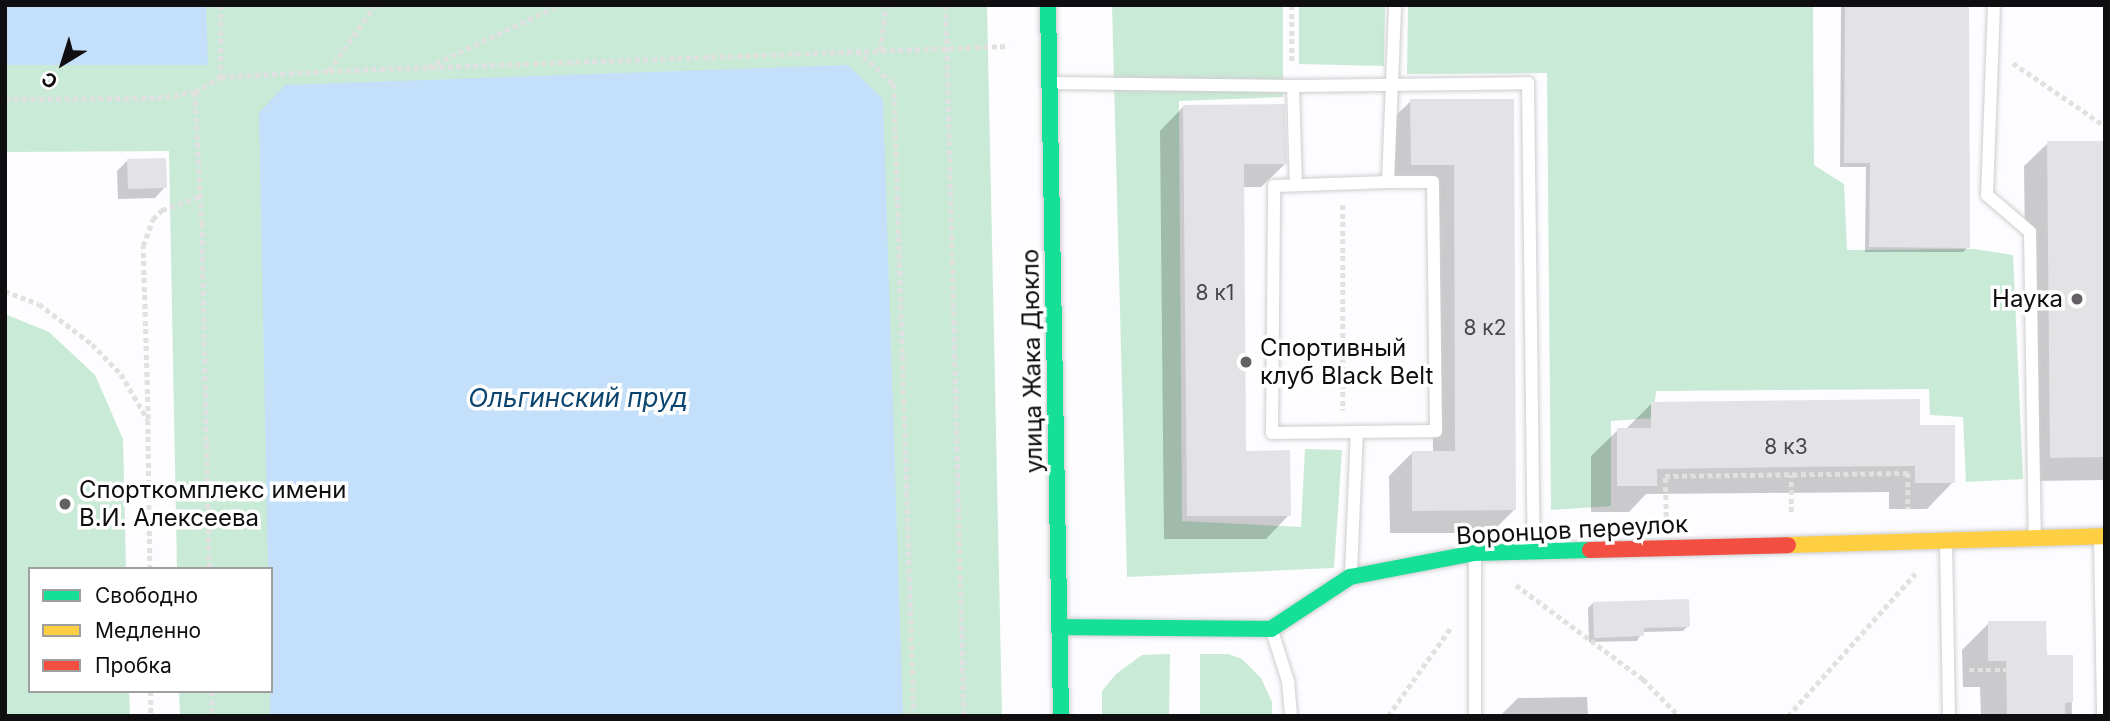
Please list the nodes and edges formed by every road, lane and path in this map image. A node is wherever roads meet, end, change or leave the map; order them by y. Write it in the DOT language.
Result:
graph roads {
  1 [pos="221,5"];
  2 [pos="376,5"];
  3 [pos="559,5"];
  4 [pos="886,5"];
  5 [pos="946,5"];
  6 [pos="1048,5"];
  7 [pos="1292,5"];
  8 [pos="1395,5"];
  9 [pos="1994,5"];
  10 [pos="1009,46"];
  11 [pos="1993,48"];
  12 [pos="945,49"];
  13 [pos="856,50"];
  14 [pos="880,50"];
  15 [pos="424,68"];
  16 [pos="328,71"];
  17 [pos="221,78"];
  18 [pos="1049,83"];
  19 [pos="1391,84"];
  20 [pos="1293,86"];
  21 [pos="195,92"];
  22 [pos="5,99"];
  23 [pos="2105,126"];
  24 [pos="1388,182"];
  25 [pos="1343,183"];
  26 [pos="1296,185"];
  27 [pos="201,196"];
  28 [pos="5,291"];
  29 [pos="148,420"];
  30 [pos="1343,432"];
  31 [pos="1357,432"];
  32 [pos="2102,536"];
  33 [pos="2035,537"];
  34 [pos="1946,539"];
  35 [pos="1909,541"];
  36 [pos="1666,548"];
  37 [pos="1534,551"];
  38 [pos="1475,553"];
  39 [pos="150,567"];
  40 [pos="209,567"];
  41 [pos="1918,570"];
  42 [pos="1350,577"];
  43 [pos="1473,596"];
  44 [pos="1059,627"];
  45 [pos="1271,629"];
  46 [pos="1948,670"];
  47 [pos="2006,670"];
  48 [pos="151,693"];
  49 [pos="212,693"];
  50 [pos="151,716"];
  51 [pos="212,716"];
  52 [pos="914,716"];
  53 [pos="964,716"];
  54 [pos="1061,716"];
  55 [pos="1291,716"];
  56 [pos="1388,716"];
  57 [pos="1475,716"];
  58 [pos="1679,716"];
  59 [pos="1788,716"];
  60 [pos="1949,716"];
  61 [pos="2103,716"];
  1 -- 17 [label="path"];
  2 -- 16 [label="path"];
  3 -- 15 [label="path"];
  4 -- 14 [label="path"];
  5 -- 12 [label="path"];
  6 -- 18 [label="street, улица Жака Дюкло"];
  7 -- 20 [label="path"];
  8 -- 19 [label="lane"];
  9 -- 11 [label="lane"];
  10 -- 12 [label="path"];
  11 -- 23 [label="path"];
  11 -- 33 [label="lane"];
  12 -- 14 [label="path"];
  12 -- 53 [label="path"];
  13 -- 14 [label="path"];
  13 -- 15 [label="path"];
  13 -- 52 [label="path"];
  15 -- 16 [label="path"];
  16 -- 17 [label="path"];
  17 -- 21 [label="path"];
  18 -- 20 [label="lane"];
  18 -- 44 [label="street, улица Жака Дюкло"];
  19 -- 20 [label="lane"];
  19 -- 24 [label="lane"];
  19 -- 37 [label="lane"];
  20 -- 26 [label="lane"];
  21 -- 22 [label="path"];
  21 -- 27 [label="path"];
  24 -- 25 [label="lane"];
  24 -- 31 [label="lane"];
  25 -- 26 [label="lane"];
  25 -- 30 [label="path"];
  26 -- 30 [label="lane"];
  27 -- 29 [label="path"];
  27 -- 40 [label="path"];
  28 -- 29 [label="path"];
  29 -- 39 [label="path"];
  30 -- 31 [label="lane"];
  31 -- 42 [label="lane"];
  32 -- 33 [label="street, Воронцов переулок"];
  32 -- 61 [label="lane"];
  33 -- 34 [label="street, Воронцов переулок"];
  34 -- 35 [label="street, Воронцов переулок"];
  34 -- 46 [label="lane"];
  35 -- 36 [label="street, Воронцов переулок"];
  35 -- 36 [label="path"];
  36 -- 37 [label="street, Воронцов переулок"];
  37 -- 38 [label="street, Воронцов переулок"];
  38 -- 42 [label="street, Воронцов переулок"];
  38 -- 43 [label="lane"];
  38 -- 58 [label="path"];
  41 -- 59 [label="path"];
  42 -- 45 [label="street, Воронцов переулок"];
  43 -- 56 [label="path"];
  43 -- 57 [label="lane"];
  44 -- 45 [label="street"];
  44 -- 54 [label="street, улица Жака Дюкло"];
  45 -- 55 [label="lane"];
  46 -- 47 [label="path"];
  46 -- 60 [label="lane"];
  48 -- 50 [label="path"];
  49 -- 51 [label="path"];
}
